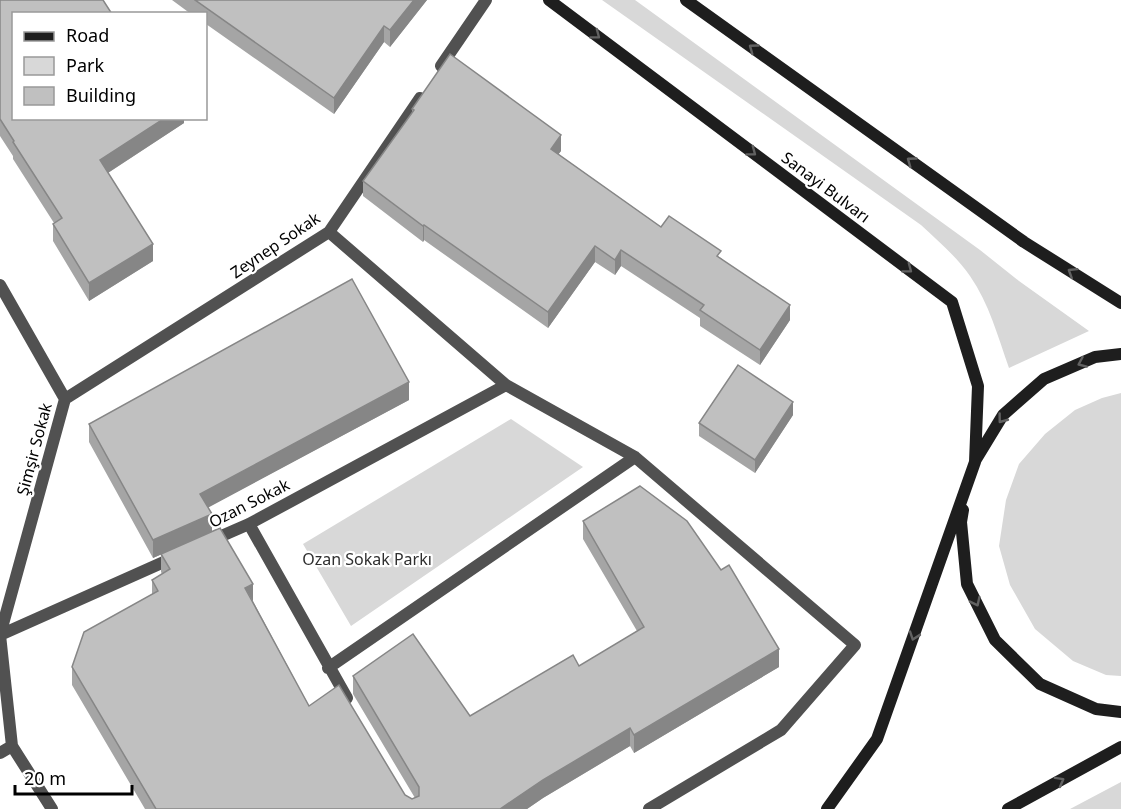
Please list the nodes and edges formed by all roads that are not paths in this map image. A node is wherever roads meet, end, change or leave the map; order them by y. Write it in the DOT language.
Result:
graph roads {
  1 [pos="486,0"];
  2 [pos="549,0"];
  3 [pos="686,0"];
  4 [pos="329,232"];
  5 [pos="0,285"];
  6 [pos="1121,303"];
  7 [pos="1121,354"];
  8 [pos="506,385"];
  9 [pos="65,399"];
  10 [pos="635,457"];
  11 [pos="975,462"];
  12 [pos="249,524"];
  13 [pos="0,635"];
  14 [pos="328,668"];
  15 [pos="352,708"];
  16 [pos="1121,712"];
  17 [pos="12,746"];
  18 [pos="1121,747"];
  19 [pos="0,753"];
  20 [pos="52,809"];
  21 [pos="650,809"];
  22 [pos="827,809"];
  23 [pos="1008,809"];
  1 -- 4 [label="street, Zeynep Sokak"];
  2 -- 11 [label="main road, Sanayi Bulvarı, one-way"];
  6 -- 3 [label="main road, one-way"];
  4 -- 8 [label="street"];
  4 -- 9 [label="street, Zeynep Sokak"];
  5 -- 9 [label="street, Şimşir Sokak"];
  7 -- 11 [label="main road, one-way"];
  8 -- 10 [label="street"];
  8 -- 12 [label="street, Ozan Sokak"];
  9 -- 13 [label="street, Şimşir Sokak"];
  10 -- 14 [label="street"];
  10 -- 21 [label="street"];
  11 -- 16 [label="main road, one-way"];
  11 -- 22 [label="main road, one-way"];
  12 -- 13 [label="street, Ozan Sokak"];
  12 -- 14 [label="street"];
  13 -- 17 [label="street, Şimşir Sokak"];
  14 -- 15 [label="street"];
  17 -- 19 [label="street"];
  17 -- 20 [label="street, Şimşir Sokak"];
  23 -- 18 [label="main road, one-way"];
}
